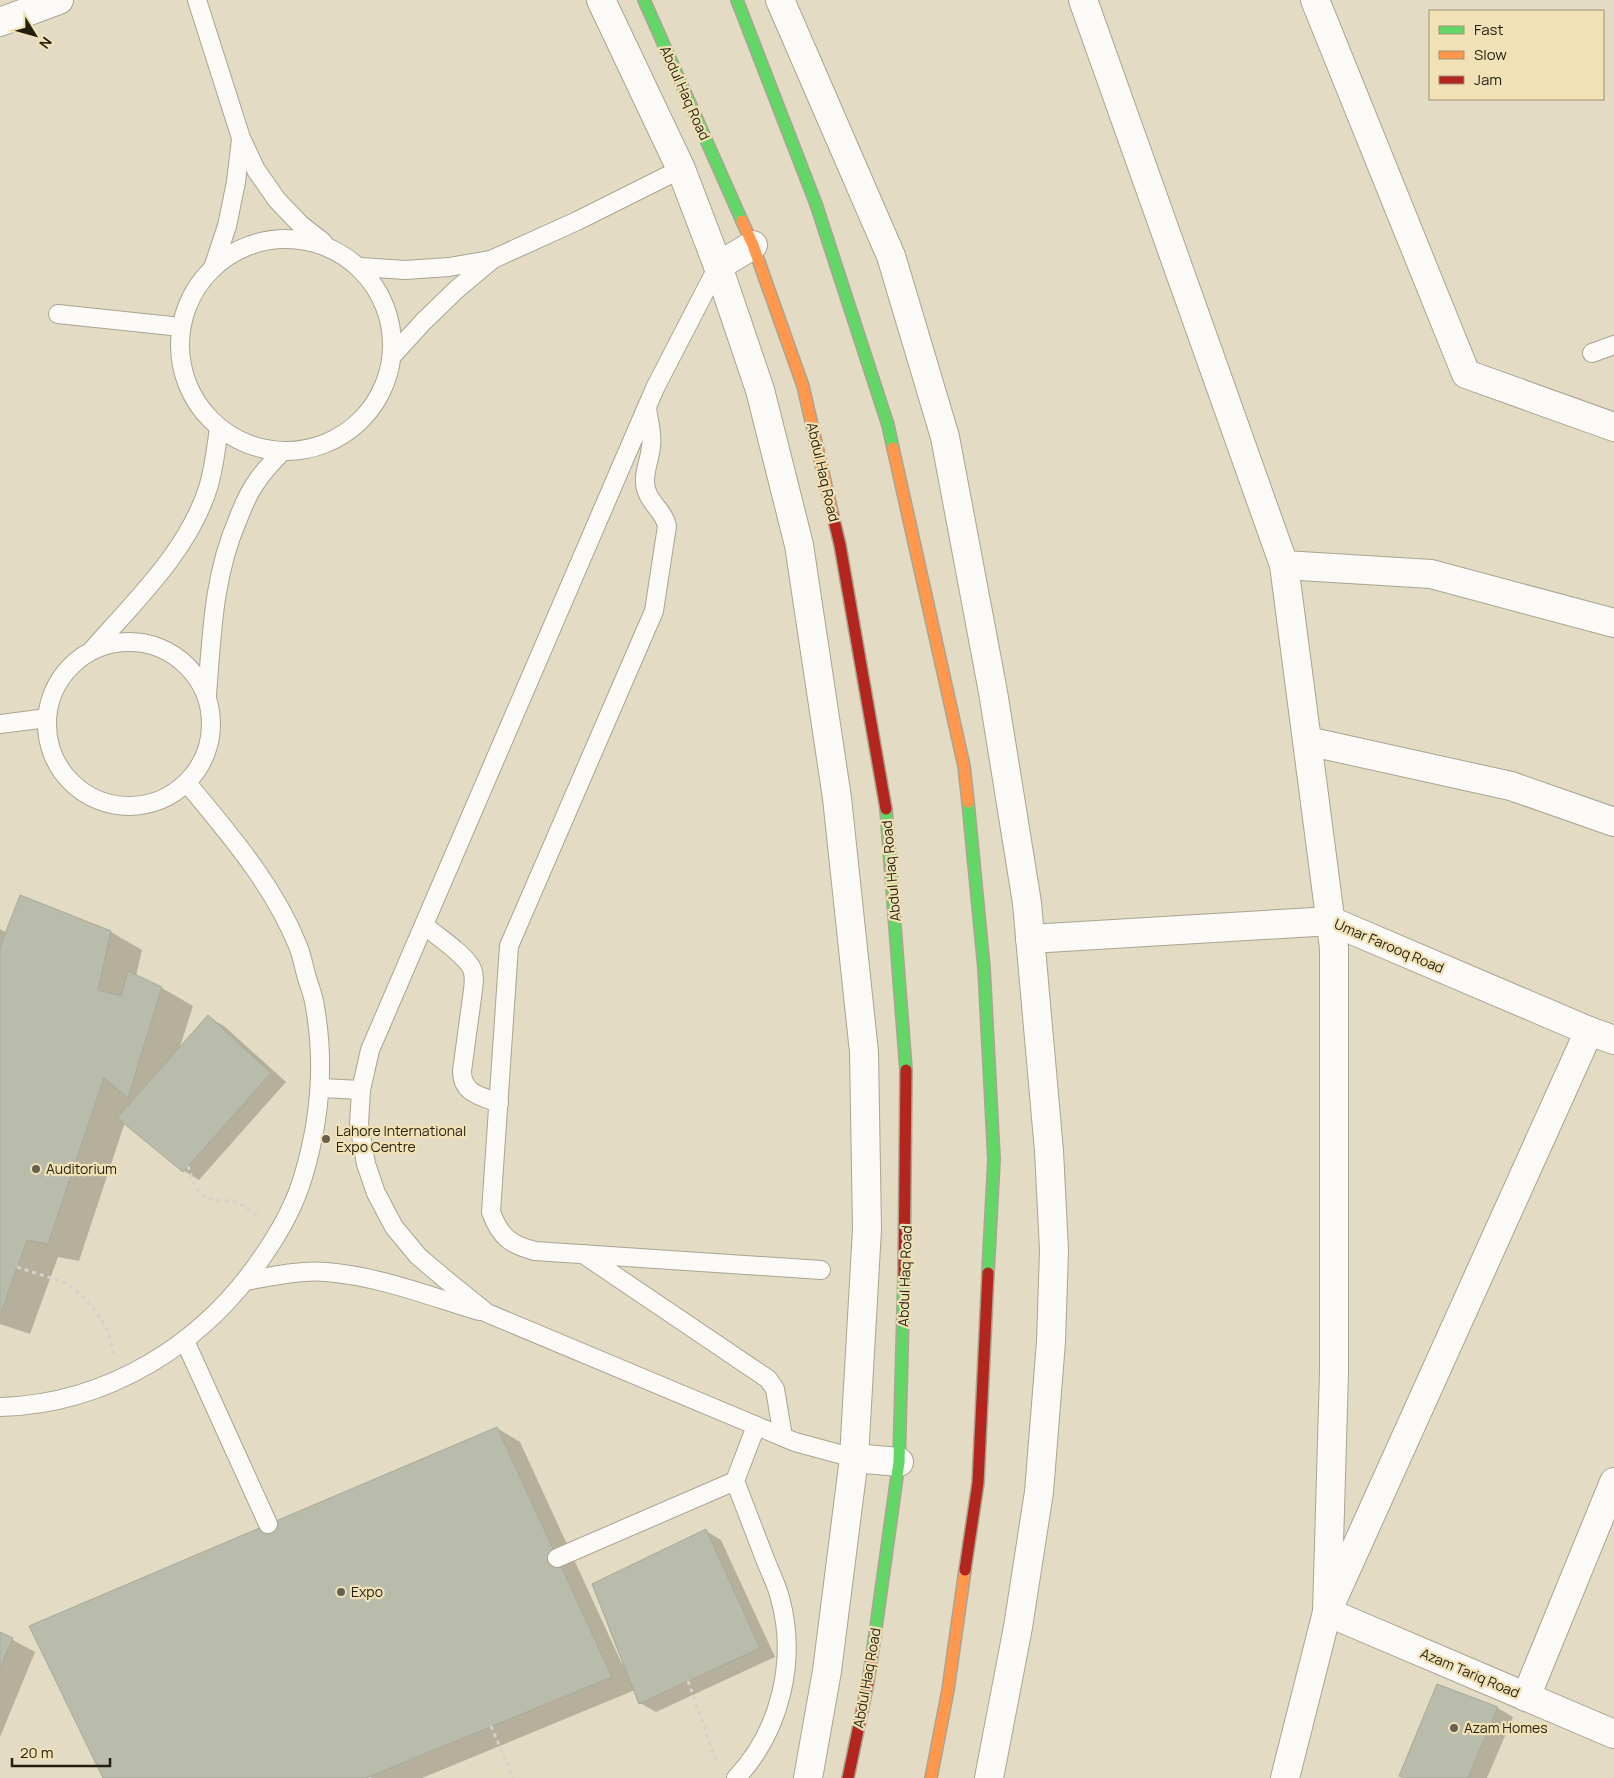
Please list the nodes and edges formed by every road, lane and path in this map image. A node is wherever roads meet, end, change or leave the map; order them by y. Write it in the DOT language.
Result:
graph roads {
  1 [pos="59,0"];
  2 [pos="197,0"];
  3 [pos="601,0"];
  4 [pos="644,0"];
  5 [pos="737,0"];
  6 [pos="780,0"];
  7 [pos="1083,0"];
  8 [pos="1315,0"];
  9 [pos="0,22"];
  10 [pos="241,138"];
  11 [pos="714,157"];
  12 [pos="681,169"];
  13 [pos="753,245"];
  14 [pos="330,247"];
  15 [pos="493,259"];
  16 [pos="718,266"];
  17 [pos="361,267"];
  18 [pos="213,268"];
  19 [pos="58,314"];
  20 [pos="181,327"];
  21 [pos="1614,345"];
  22 [pos="1592,353"];
  23 [pos="392,356"];
  24 [pos="647,407"];
  25 [pos="1614,427"];
  26 [pos="219,428"];
  27 [pos="282,452"];
  28 [pos="1284,565"];
  29 [pos="1614,623"];
  30 [pos="91,652"];
  31 [pos="207,696"];
  32 [pos="47,718"];
  33 [pos="0,724"];
  34 [pos="1308,741"];
  35 [pos="187,783"];
  36 [pos="1614,822"];
  37 [pos="1331,921"];
  38 [pos="424,925"];
  39 [pos="1030,938"];
  40 [pos="1589,1031"];
  41 [pos="1614,1040"];
  42 [pos="321,1088"];
  43 [pos="361,1090"];
  44 [pos="499,1103"];
  45 [pos="188,1166"];
  46 [pos="279,1232"];
  47 [pos="584,1254"];
  48 [pos="17,1267"];
  49 [pos="820,1270"];
  50 [pos="246,1281"];
  51 [pos="487,1313"];
  52 [pos="185,1341"];
  53 [pos="120,1380"];
  54 [pos="0,1407"];
  55 [pos="756,1426"];
  56 [pos="783,1437"];
  57 [pos="854,1458"];
  58 [pos="899,1462"];
  59 [pos="734,1481"];
  60 [pos="1614,1482"];
  61 [pos="268,1524"];
  62 [pos="557,1558"];
  63 [pos="1327,1612"];
  64 [pos="688,1682"];
  65 [pos="1526,1697"];
  66 [pos="492,1726"];
  67 [pos="1614,1734"];
  68 [pos="718,1769"];
  69 [pos="513,1778"];
  70 [pos="736,1778"];
  71 [pos="808,1778"];
  72 [pos="848,1778"];
  73 [pos="931,1778"];
  74 [pos="989,1778"];
  75 [pos="1286,1778"];
  1 -- 9 [label="street"];
  2 -- 10 [label="lane"];
  3 -- 12 [label="street"];
  4 -- 11 [label="main road, Abdul Haq Road"];
  5 -- 73 [label="main road"];
  6 -- 39 [label="street"];
  7 -- 28 [label="street"];
  8 -- 25 [label="street"];
  10 -- 14 [label="lane"];
  10 -- 18 [label="lane"];
  11 -- 12 [label="street"];
  11 -- 13 [label="main road, Abdul Haq Road"];
  12 -- 15 [label="lane"];
  12 -- 16 [label="street"];
  13 -- 16 [label="street"];
  13 -- 58 [label="main road, Abdul Haq Road"];
  14 -- 17 [label="lane"];
  14 -- 18 [label="lane"];
  15 -- 17 [label="lane"];
  15 -- 23 [label="lane"];
  16 -- 24 [label="lane"];
  16 -- 57 [label="street"];
  17 -- 23 [label="lane"];
  18 -- 20 [label="lane"];
  19 -- 20 [label="lane"];
  20 -- 26 [label="lane"];
  21 -- 22 [label="lane"];
  23 -- 27 [label="lane"];
  24 -- 38 [label="lane"];
  24 -- 44 [label="lane"];
  26 -- 27 [label="lane"];
  26 -- 30 [label="lane"];
  27 -- 31 [label="lane"];
  28 -- 29 [label="street"];
  28 -- 34 [label="street"];
  30 -- 31 [label="lane"];
  30 -- 32 [label="lane"];
  31 -- 35 [label="lane"];
  32 -- 33 [label="lane"];
  32 -- 35 [label="lane"];
  34 -- 36 [label="street"];
  34 -- 37 [label="street"];
  35 -- 42 [label="lane"];
  37 -- 39 [label="street, Umar Farooq Road"];
  37 -- 40 [label="street, Umar Farooq Road"];
  37 -- 63 [label="street"];
  38 -- 43 [label="lane"];
  38 -- 44 [label="lane"];
  39 -- 74 [label="street"];
  40 -- 41 [label="street, Umar Farooq Road"];
  40 -- 63 [label="street"];
  42 -- 43 [label="lane"];
  42 -- 46 [label="lane"];
  43 -- 51 [label="lane"];
  44 -- 47 [label="lane"];
  45 -- 46 [label="path"];
  46 -- 50 [label="lane"];
  47 -- 49 [label="lane"];
  47 -- 56 [label="lane"];
  48 -- 53 [label="path"];
  50 -- 51 [label="lane"];
  50 -- 52 [label="lane"];
  51 -- 55 [label="lane"];
  52 -- 53 [label="lane"];
  52 -- 61 [label="lane"];
  53 -- 54 [label="lane"];
  55 -- 56 [label="lane"];
  55 -- 59 [label="lane"];
  56 -- 57 [label="lane"];
  57 -- 58 [label="street"];
  57 -- 71 [label="street"];
  58 -- 72 [label="main road, Abdul Haq Road"];
  59 -- 62 [label="lane"];
  59 -- 70 [label="lane"];
  60 -- 65 [label="street"];
  63 -- 65 [label="street, Azam Tariq Road"];
  63 -- 75 [label="street"];
  64 -- 68 [label="path"];
  65 -- 67 [label="street, Azam Tariq Road"];
  66 -- 69 [label="path"];
}
